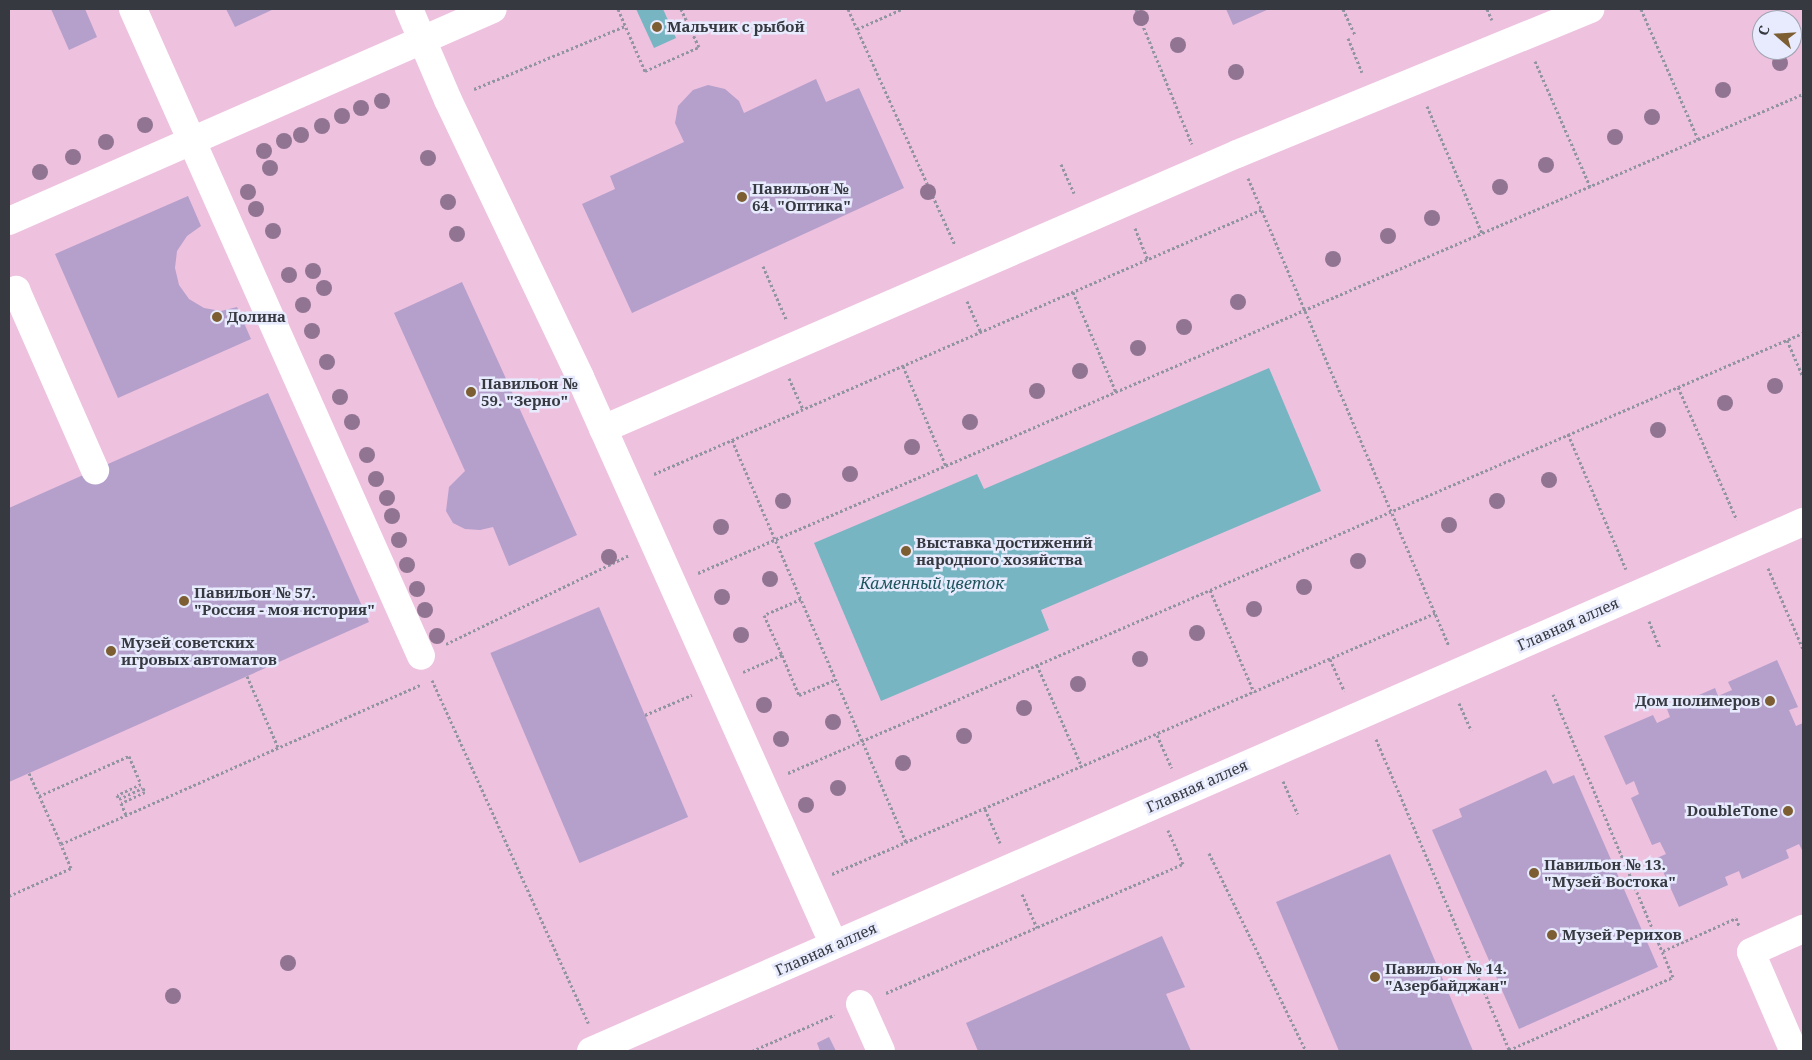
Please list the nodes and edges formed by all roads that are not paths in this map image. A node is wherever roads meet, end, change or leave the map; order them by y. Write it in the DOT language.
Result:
graph roads {
  1 [pos="133,9"];
  2 [pos="409,9"];
  3 [pos="492,9"];
  4 [pos="1590,9"];
  5 [pos="422,39"];
  6 [pos="192,141"];
  7 [pos="9,221"];
  8 [pos="9,293"];
  9 [pos="604,429"];
  10 [pos="95,470"];
  11 [pos="1803,522"];
  12 [pos="426,668"];
  13 [pos="1803,929"];
  14 [pos="834,945"];
  15 [pos="860,1004"];
  16 [pos="1791,1045"];
  17 [pos="595,1049"];
  18 [pos="881,1051"];
  1 -- 6 [label="lane"];
  2 -- 5 [label="lane"];
  3 -- 5 [label="lane"];
  4 -- 9 [label="lane"];
  5 -- 6 [label="lane"];
  5 -- 9 [label="lane"];
  6 -- 7 [label="lane"];
  6 -- 12 [label="lane"];
  8 -- 10 [label="lane"];
  9 -- 14 [label="lane"];
  11 -- 14 [label="lane, Главная аллея"];
  13 -- 16 [label="lane"];
  14 -- 17 [label="lane, Главная аллея"];
  15 -- 18 [label="lane"];
}
